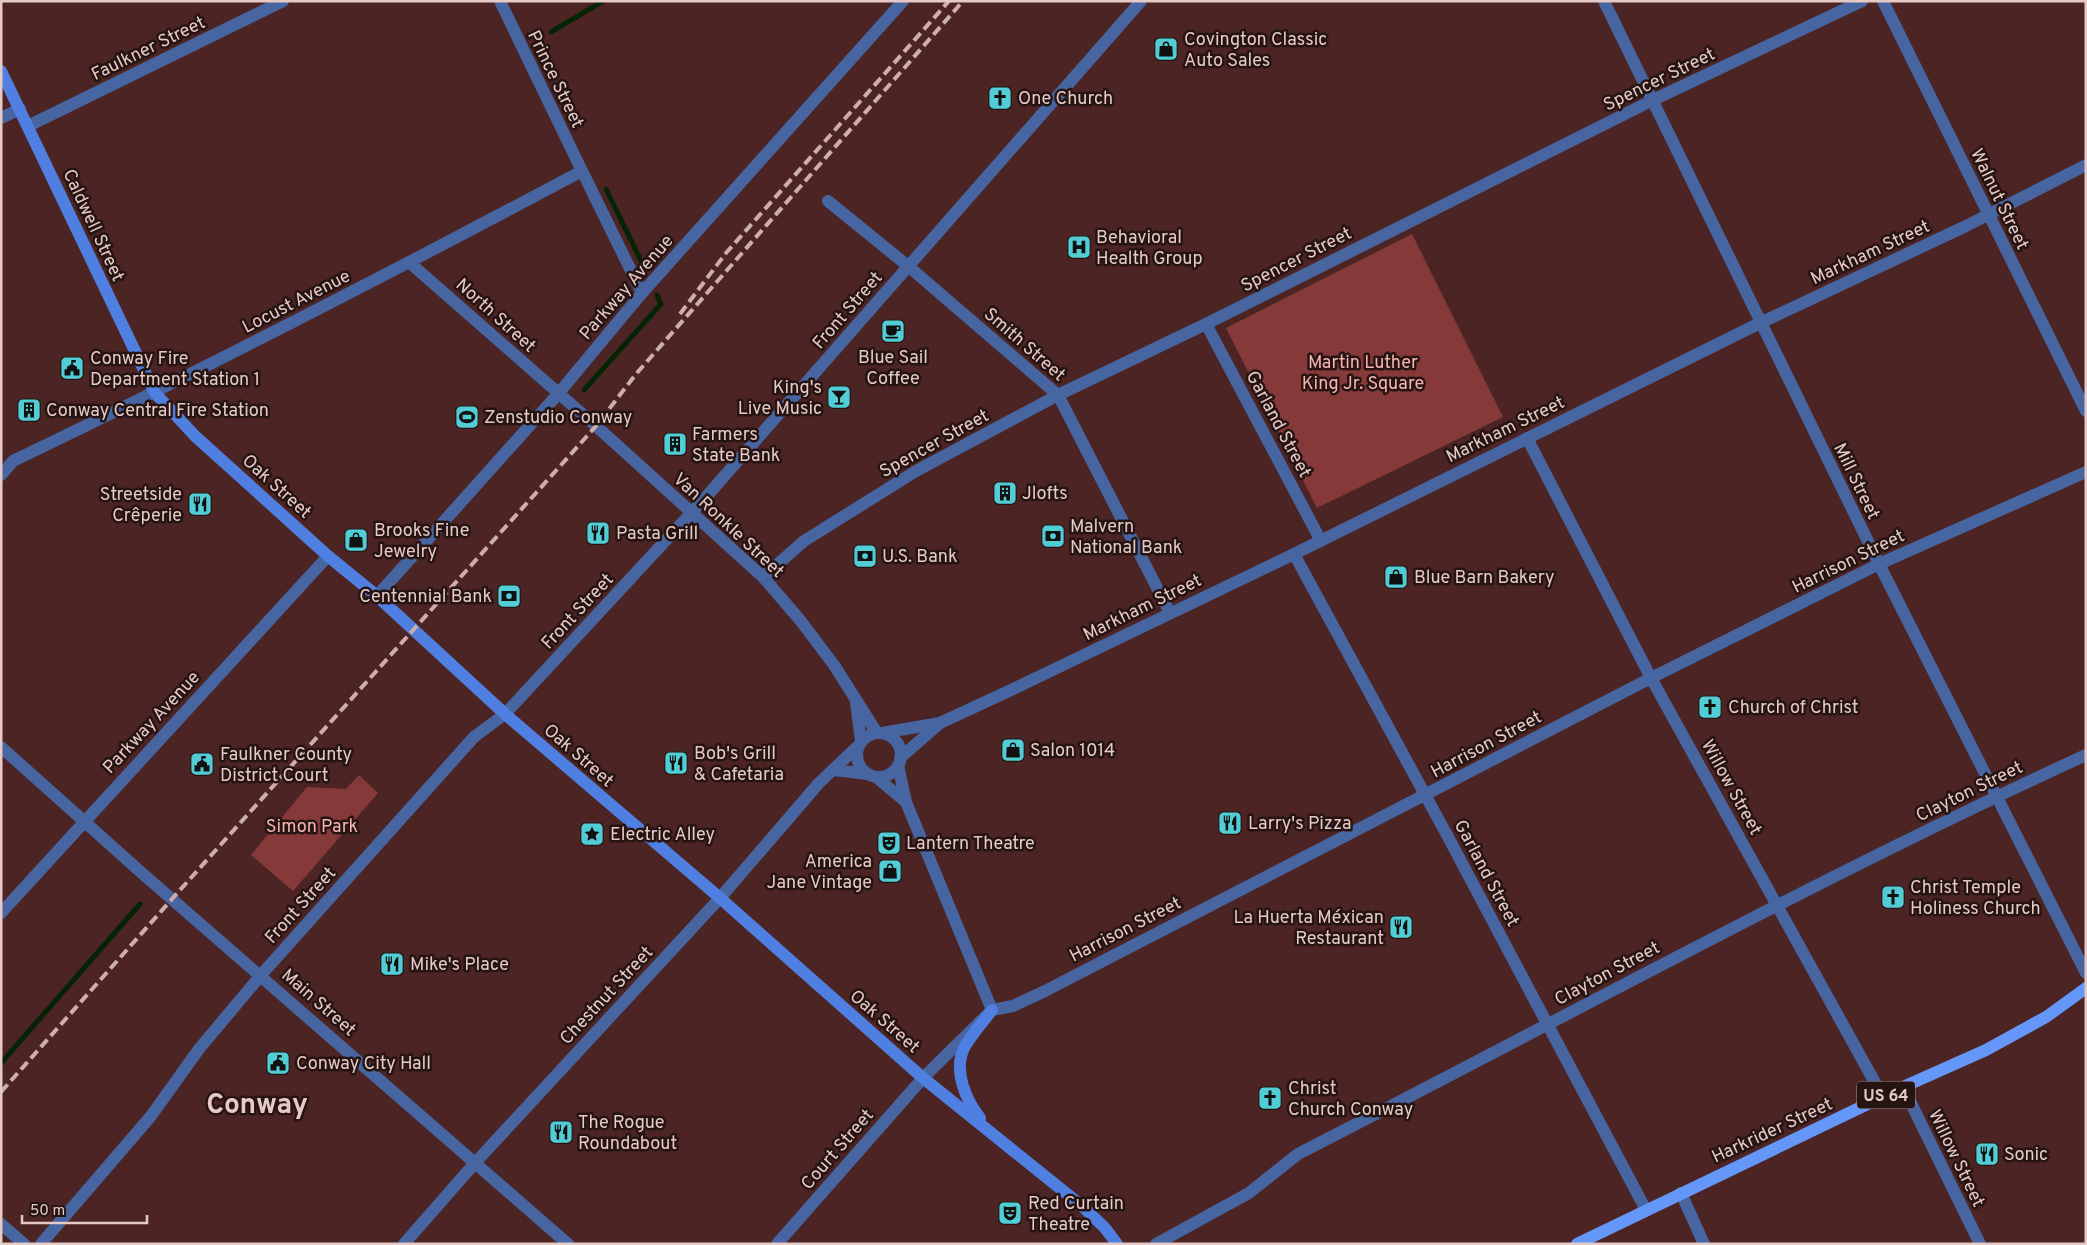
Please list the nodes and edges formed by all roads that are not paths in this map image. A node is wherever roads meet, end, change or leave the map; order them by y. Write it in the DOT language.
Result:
graph roads {
  1 [pos="284,1"];
  2 [pos="500,1"];
  3 [pos="903,1"];
  4 [pos="1141,1"];
  5 [pos="1604,1"];
  6 [pos="1862,1"];
  7 [pos="1883,1"];
  8 [pos="1,71"];
  9 [pos="1653,100"];
  10 [pos="20,109"];
  11 [pos="1,118"];
  12 [pos="28,126"];
  13 [pos="2086,165"];
  14 [pos="582,171"];
  15 [pos="828,201"];
  16 [pos="1988,214"];
  17 [pos="410,262"];
  18 [pos="908,266"];
  19 [pos="642,293"];
  20 [pos="1206,324"];
  21 [pos="1760,324"];
  22 [pos="155,394"];
  23 [pos="558,394"];
  24 [pos="1058,395"];
  25 [pos="2086,412"];
  26 [pos="1527,438"];
  27 [pos="2086,472"];
  28 [pos="1,475"];
  29 [pos="692,513"];
  30 [pos="1321,541"];
  31 [pos="1294,554"];
  32 [pos="328,556"];
  33 [pos="1879,564"];
  34 [pos="763,577"];
  35 [pos="377,596"];
  36 [pos="1170,613"];
  37 [pos="1652,678"];
  38 [pos="856,700"];
  39 [pos="505,714"];
  40 [pos="940,723"];
  41 [pos="880,733"];
  42 [pos="860,744"];
  43 [pos="1,748"];
  44 [pos="2086,755"];
  45 [pos="899,762"];
  46 [pos="833,770"];
  47 [pos="872,776"];
  48 [pos="1425,796"];
  49 [pos="1996,796"];
  50 [pos="906,802"];
  51 [pos="84,822"];
  52 [pos="720,898"];
  53 [pos="1777,904"];
  54 [pos="1,913"];
  55 [pos="2086,973"];
  56 [pos="261,975"];
  57 [pos="2086,988"];
  58 [pos="992,1010"];
  59 [pos="1547,1024"];
  60 [pos="923,1078"];
  61 [pos="1903,1087"];
  62 [pos="1883,1097"];
  63 [pos="991,1132"];
  64 [pos="474,1164"];
  65 [pos="1681,1193"];
  66 [pos="1646,1210"];
  67 [pos="1,1224"];
  68 [pos="24,1244"];
  69 [pos="41,1244"];
  70 [pos="404,1244"];
  71 [pos="568,1244"];
  72 [pos="777,1244"];
  73 [pos="1117,1244"];
  74 [pos="1156,1244"];
  75 [pos="1577,1244"];
  76 [pos="1704,1244"];
  77 [pos="1980,1244"];
  1 -- 12 [label="street, Faulkner Street"];
  2 -- 14 [label="street, Prince Street"];
  3 -- 19 [label="street, Parkway Avenue"];
  4 -- 18 [label="street, Front Street"];
  5 -- 9 [label="street, Mill Street"];
  6 -- 9 [label="street, Spencer Street"];
  7 -- 16 [label="street, Walnut Street"];
  8 -- 10 [label="main road, Caldwell Street"];
  9 -- 20 [label="street, Spencer Street"];
  9 -- 21 [label="street, Mill Street"];
  10 -- 11 [label="street"];
  10 -- 12 [label="main road, Caldwell Street"];
  12 -- 22 [label="main road, Caldwell Street"];
  13 -- 16 [label="street, Markham Street"];
  14 -- 17 [label="street, Locust Avenue"];
  14 -- 19 [label="street"];
  15 -- 18 [label="street, Smith Street"];
  16 -- 21 [label="street, Markham Street"];
  16 -- 25 [label="street, Walnut Street"];
  17 -- 22 [label="street, Locust Avenue"];
  17 -- 23 [label="street, North Street"];
  18 -- 24 [label="street, Smith Street"];
  18 -- 29 [label="street, Front Street"];
  19 -- 23 [label="street, Parkway Avenue"];
  20 -- 24 [label="street, Spencer Street"];
  20 -- 30 [label="street, Garland Street"];
  21 -- 26 [label="street, Markham Street"];
  21 -- 33 [label="street, Mill Street"];
  22 -- 28 [label="street, Locust Avenue"];
  22 -- 32 [label="main road, Oak Street"];
  23 -- 29 [label="street, Van Ronkle Street"];
  23 -- 35 [label="street, Parkway Avenue"];
  24 -- 34 [label="street, Spencer Street"];
  24 -- 36 [label="street, Smith Street"];
  26 -- 30 [label="street, Markham Street"];
  26 -- 37 [label="street, Willow Street"];
  27 -- 33 [label="street, Harrison Street"];
  29 -- 34 [label="street, Van Ronkle Street"];
  29 -- 39 [label="street, Front Street"];
  30 -- 31 [label="street, Markham Street"];
  31 -- 36 [label="street, Markham Street"];
  31 -- 48 [label="street, Garland Street"];
  32 -- 35 [label="main road, Oak Street"];
  32 -- 51 [label="street, Parkway Avenue"];
  33 -- 37 [label="street, Harrison Street"];
  33 -- 49 [label="street, Mill Street"];
  34 -- 38 [label="street, Van Ronkle Street"];
  35 -- 39 [label="main road, Oak Street"];
  36 -- 40 [label="street, Markham Street"];
  37 -- 48 [label="street, Harrison Street"];
  37 -- 53 [label="street, Willow Street"];
  38 -- 41 [label="street, Van Ronkle Street"];
  38 -- 42 [label="street, Van Ronkle Street"];
  39 -- 52 [label="main road, Oak Street"];
  39 -- 56 [label="street, Front Street"];
  40 -- 41 [label="street, Markham Street"];
  40 -- 45 [label="street, Markham Street"];
  41 -- 42 [label="street"];
  41 -- 45 [label="street"];
  42 -- 46 [label="street, Chestnut Street"];
  42 -- 47 [label="street"];
  43 -- 51 [label="street, Main Street"];
  44 -- 49 [label="street, Clayton Street"];
  45 -- 47 [label="street"];
  45 -- 50 [label="street"];
  46 -- 47 [label="street"];
  46 -- 52 [label="street, Chestnut Street"];
  47 -- 50 [label="street"];
  48 -- 58 [label="street, Harrison Street"];
  48 -- 59 [label="street, Garland Street"];
  49 -- 53 [label="street, Clayton Street"];
  49 -- 55 [label="street, Mill Street"];
  50 -- 58 [label="street"];
  51 -- 54 [label="street, Parkway Avenue"];
  51 -- 56 [label="street, Main Street"];
  52 -- 60 [label="main road, Oak Street"];
  52 -- 64 [label="street, Chestnut Street"];
  53 -- 59 [label="street, Clayton Street"];
  53 -- 62 [label="street, Willow Street"];
  56 -- 64 [label="street, Main Street"];
  56 -- 69 [label="street, Front Street"];
  57 -- 61 [label="main road, Harkrider Street / US 64"];
  58 -- 60 [label="street"];
  58 -- 63 [label="main road, Oak Street"];
  59 -- 66 [label="street, Garland Street"];
  59 -- 74 [label="street, Clayton Street"];
  60 -- 63 [label="main road, Oak Street"];
  60 -- 72 [label="street, Court Street"];
  61 -- 62 [label="main road, Harkrider Street / US 64"];
  61 -- 77 [label="street, Willow Street"];
  62 -- 65 [label="main road, Harkrider Street / US 64"];
  63 -- 73 [label="main road, Oak Street"];
  64 -- 70 [label="street, Chestnut Street"];
  64 -- 71 [label="street, Main Street"];
  65 -- 66 [label="main road, Harkrider Street / US 64"];
  65 -- 76 [label="street"];
  66 -- 75 [label="main road, Harkrider Street / US 64"];
  67 -- 68 [label="street"];
}
